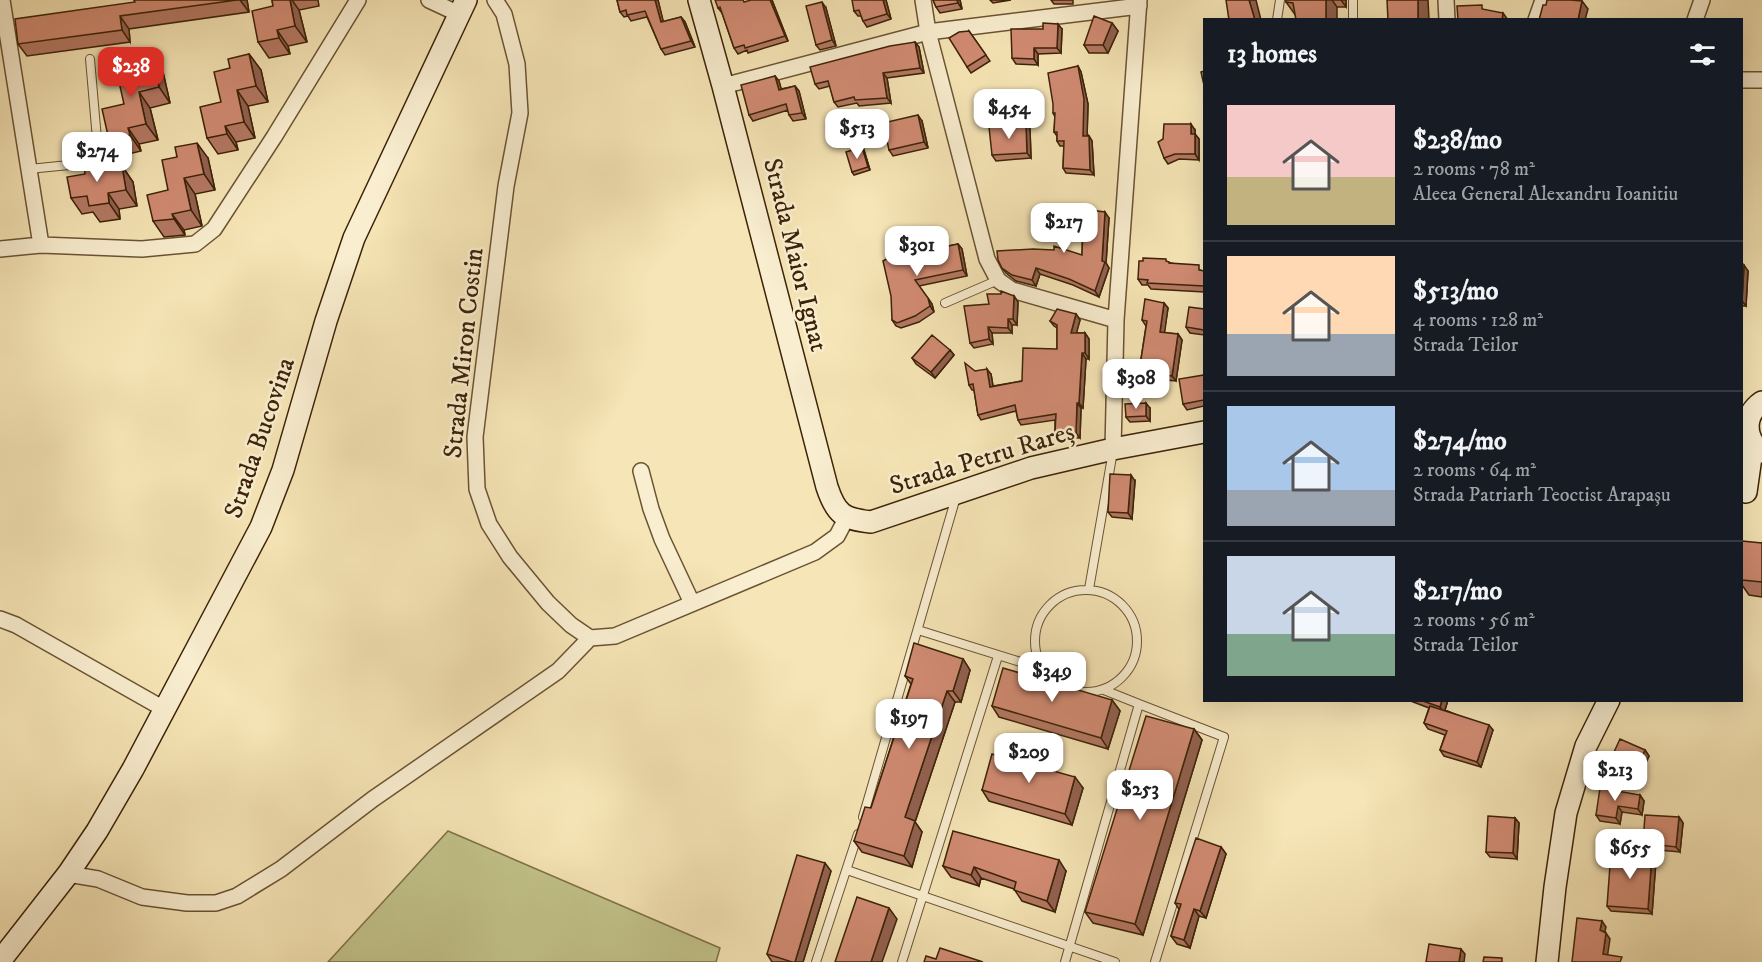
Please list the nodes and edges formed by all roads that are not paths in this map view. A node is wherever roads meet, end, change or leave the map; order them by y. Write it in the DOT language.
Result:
graph roads {
  1 [pos="2,0"];
  2 [pos="358,0"];
  3 [pos="429,0"];
  4 [pos="495,0"];
  5 [pos="699,0"];
  6 [pos="923,0"];
  7 [pos="1280,0"];
  8 [pos="1353,0"];
  9 [pos="1446,0"];
  10 [pos="1543,0"];
  11 [pos="1702,0"];
  12 [pos="1139,3"];
  13 [pos="462,7"];
  14 [pos="1277,18"];
  15 [pos="1353,18"];
  16 [pos="1446,18"];
  17 [pos="1537,18"];
  18 [pos="1696,18"];
  19 [pos="928,32"];
  20 [pos="90,59"];
  21 [pos="1743,80"];
  22 [pos="1762,80"];
  23 [pos="723,86"];
  24 [pos="29,170"];
  25 [pos="41,245"];
  26 [pos="0,249"];
  27 [pos="998,280"];
  28 [pos="945,303"];
  29 [pos="1116,320"];
  30 [pos="1762,401"];
  31 [pos="1743,402"];
  32 [pos="1203,432"];
  33 [pos="1752,441"];
  34 [pos="1113,449"];
  35 [pos="641,471"];
  36 [pos="1762,477"];
  37 [pos="958,493"];
  38 [pos="1744,495"];
  39 [pos="847,517"];
  40 [pos="1089,589"];
  41 [pos="692,603"];
  42 [pos="0,619"];
  43 [pos="16,625"];
  44 [pos="918,630"];
  45 [pos="0,633"];
  46 [pos="590,638"];
  47 [pos="998,656"];
  48 [pos="1042,669"];
  49 [pos="1104,690"];
  50 [pos="1608,702"];
  51 [pos="1139,704"];
  52 [pos="164,709"];
  53 [pos="847,870"];
  54 [pos="68,874"];
  55 [pos="924,895"];
  56 [pos="1070,947"];
  57 [pos="0,961"];
  58 [pos="816,962"];
  59 [pos="902,962"];
  60 [pos="1065,962"];
  61 [pos="1115,962"];
  62 [pos="1155,962"];
  63 [pos="1547,962"];
  1 -- 24 [label="street"];
  2 -- 25 [label="street"];
  3 -- 13 [label="street"];
  4 -- 46 [label="street, Strada Miron Costin"];
  5 -- 23 [label="main road, Strada Maior Ignat"];
  6 -- 19 [label="street"];
  7 -- 14 [label="lane"];
  8 -- 15 [label="lane"];
  9 -- 16 [label="street"];
  10 -- 17 [label="street"];
  11 -- 18 [label="street"];
  12 -- 19 [label="street"];
  12 -- 29 [label="street"];
  13 -- 52 [label="main road, Strada Bucovina"];
  19 -- 23 [label="street"];
  19 -- 27 [label="street"];
  20 -- 24 [label="lane"];
  21 -- 22 [label="street"];
  23 -- 39 [label="main road, Strada Maior Ignat"];
  24 -- 25 [label="street"];
  25 -- 26 [label="street"];
  27 -- 28 [label="lane"];
  27 -- 29 [label="street"];
  29 -- 34 [label="street"];
  30 -- 31 [label="main road"];
  30 -- 33 [label="main road"];
  32 -- 34 [label="main road, Strada Petru Rareș"];
  33 -- 38 [label="main road"];
  34 -- 37 [label="main road, Strada Petru Rareș"];
  34 -- 40 [label="lane"];
  35 -- 41 [label="street"];
  36 -- 38 [label="main road"];
  37 -- 39 [label="main road, Strada Petru Rareș"];
  37 -- 44 [label="lane"];
  39 -- 41 [label="street"];
  40 -- 48 [label="lane"];
  40 -- 49 [label="lane"];
  41 -- 46 [label="street"];
  42 -- 43 [label="street"];
  43 -- 45 [label="street"];
  43 -- 52 [label="street"];
  44 -- 47 [label="lane"];
  44 -- 53 [label="lane"];
  46 -- 54 [label="street"];
  47 -- 48 [label="lane"];
  47 -- 55 [label="lane"];
  48 -- 49 [label="lane"];
  49 -- 51 [label="lane"];
  50 -- 63 [label="main road"];
  51 -- 56 [label="lane"];
  51 -- 62 [label="lane"];
  52 -- 54 [label="main road, Strada Bucovina"];
  53 -- 55 [label="lane"];
  53 -- 58 [label="lane"];
  54 -- 57 [label="main road, Strada Bucovina"];
  55 -- 56 [label="lane"];
  55 -- 59 [label="lane"];
  56 -- 60 [label="lane"];
  56 -- 61 [label="lane"];
}
